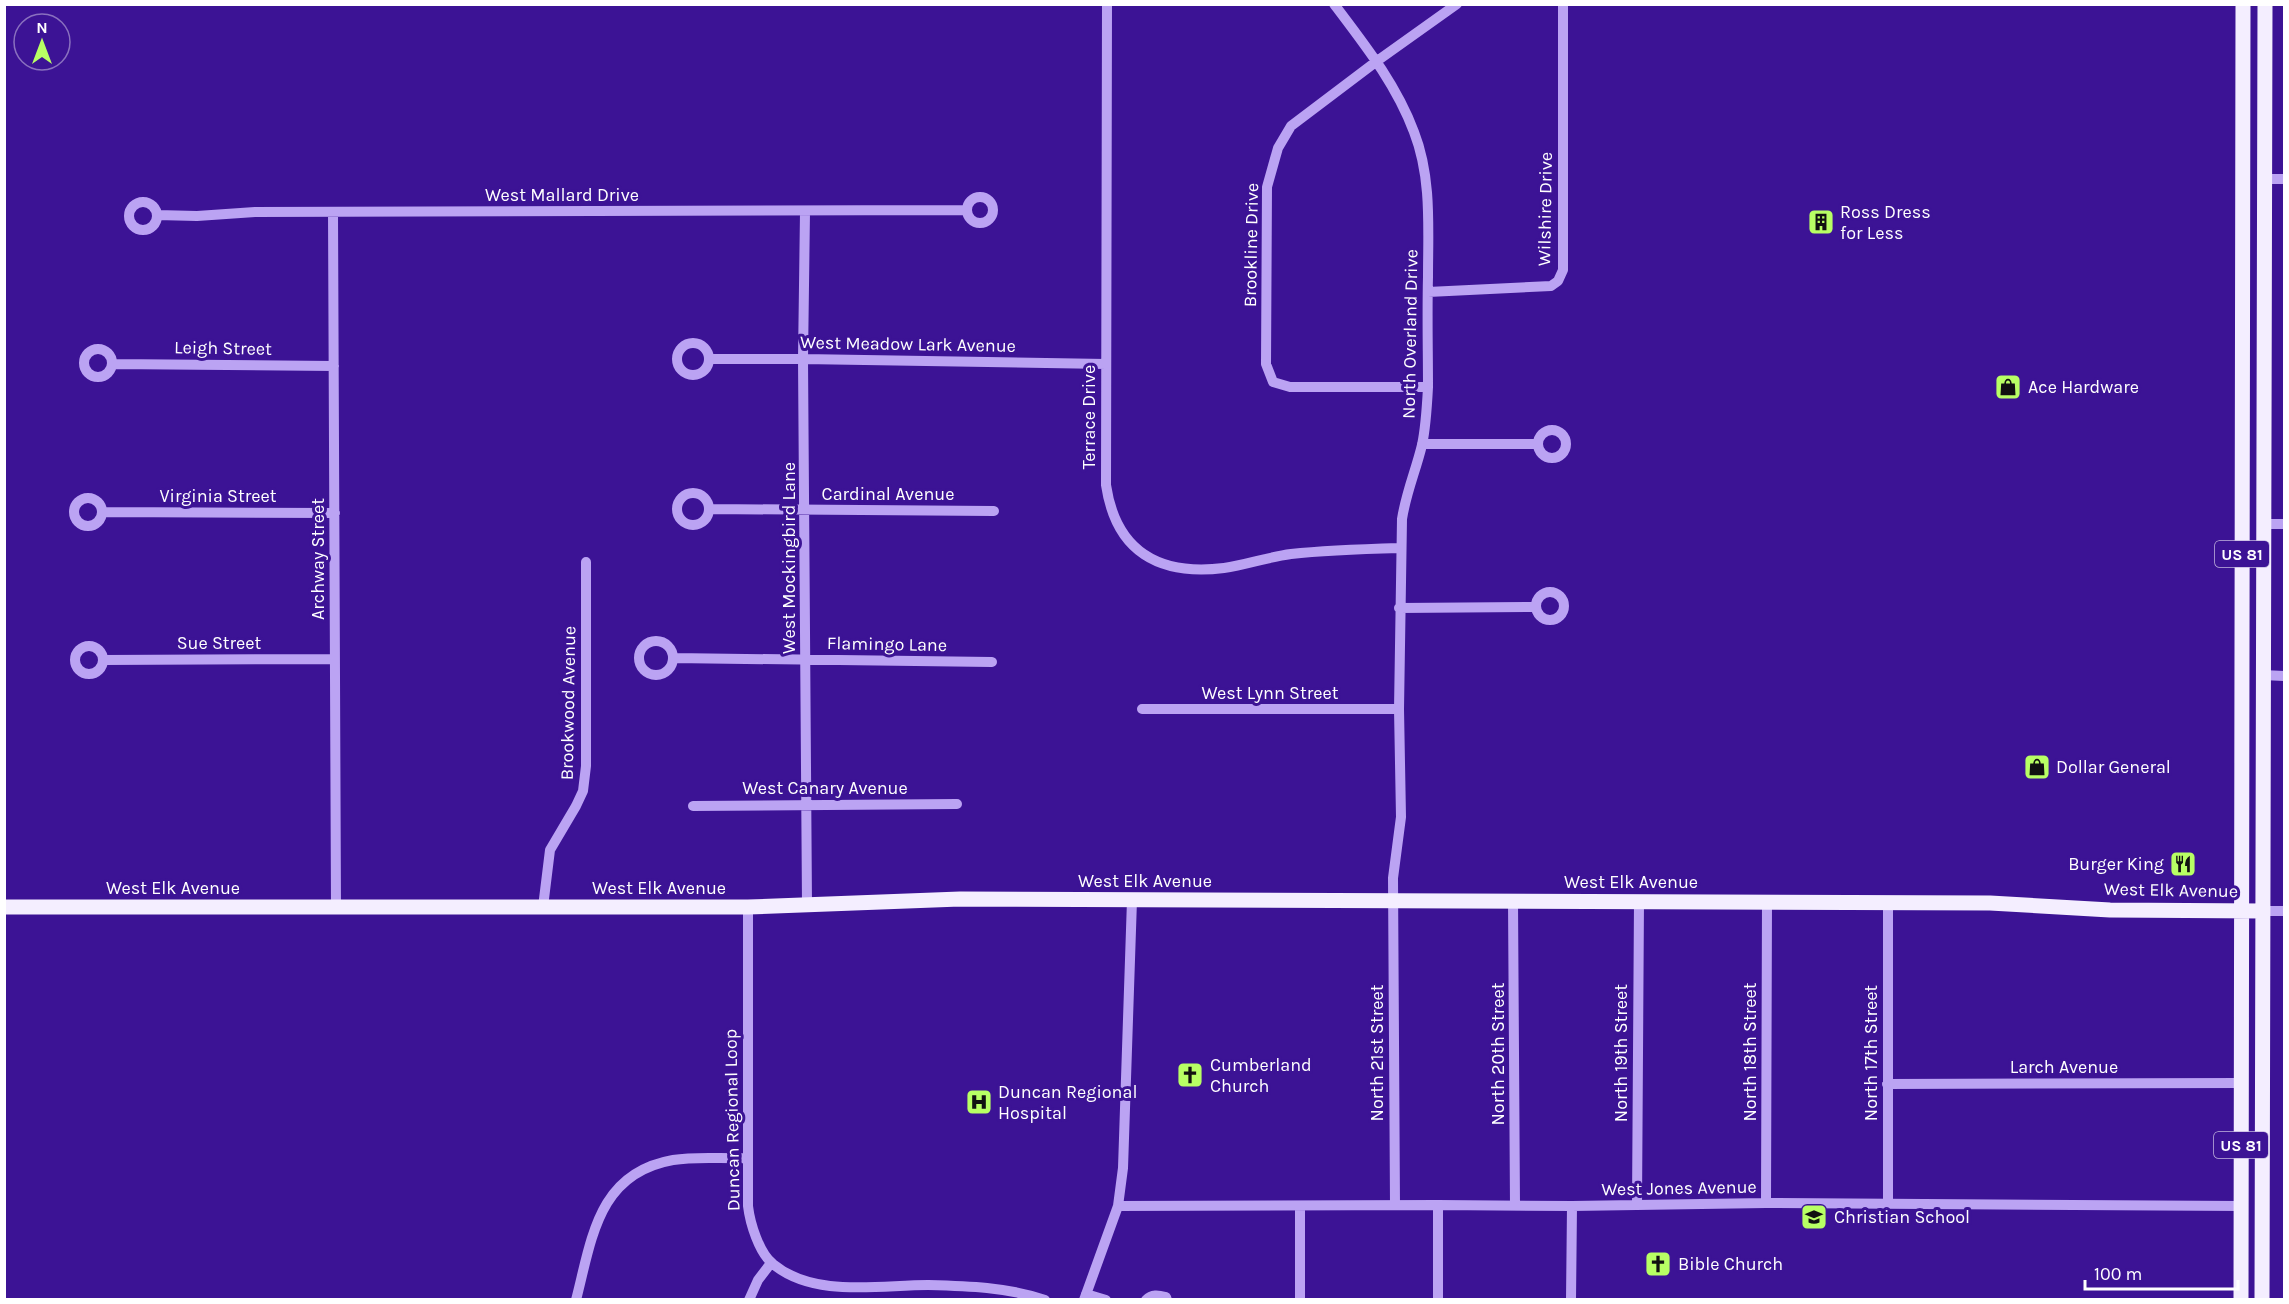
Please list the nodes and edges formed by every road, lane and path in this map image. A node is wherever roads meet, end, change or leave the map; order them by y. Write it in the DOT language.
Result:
graph roads {
  1 [pos="1107,4"];
  2 [pos="1334,4"];
  3 [pos="1457,4"];
  4 [pos="1563,4"];
  5 [pos="2243,4"];
  6 [pos="2265,4"];
  7 [pos="1377,61"];
  8 [pos="2284,178"];
  9 [pos="2265,180"];
  10 [pos="967,210"];
  11 [pos="333,212"];
  12 [pos="805,212"];
  13 [pos="157,215"];
  14 [pos="1428,292"];
  15 [pos="2242,357"];
  16 [pos="2264,357"];
  17 [pos="803,358"];
  18 [pos="710,359"];
  19 [pos="111,364"];
  20 [pos="1106,364"];
  21 [pos="334,366"];
  22 [pos="1428,387"];
  23 [pos="1422,444"];
  24 [pos="1538,444"];
  25 [pos="709,509"];
  26 [pos="805,510"];
  27 [pos="994,511"];
  28 [pos="102,512"];
  29 [pos="335,513"];
  30 [pos="2264,524"];
  31 [pos="2284,524"];
  32 [pos="1401,548"];
  33 [pos="586,562"];
  34 [pos="1536,607"];
  35 [pos="1400,608"];
  36 [pos="2242,656"];
  37 [pos="2264,656"];
  38 [pos="673,658"];
  39 [pos="334,659"];
  40 [pos="806,659"];
  41 [pos="103,660"];
  42 [pos="992,662"];
  43 [pos="2263,675"];
  44 [pos="2284,676"];
  45 [pos="1142,709"];
  46 [pos="1399,709"];
  47 [pos="807,804"];
  48 [pos="957,804"];
  49 [pos="693,806"];
  50 [pos="1132,900"];
  51 [pos="1393,901"];
  52 [pos="1639,901"];
  53 [pos="1767,901"];
  54 [pos="1513,902"];
  55 [pos="1888,902"];
  56 [pos="807,904"];
  57 [pos="4,907"];
  58 [pos="748,907"];
  59 [pos="336,908"];
  60 [pos="543,908"];
  61 [pos="2241,910"];
  62 [pos="2262,911"];
  63 [pos="2284,911"];
  64 [pos="2241,1083"];
  65 [pos="1887,1084"];
  66 [pos="747,1158"];
  67 [pos="2241,1172"];
  68 [pos="2262,1172"];
  69 [pos="1767,1203"];
  70 [pos="1888,1204"];
  71 [pos="1395,1205"];
  72 [pos="1438,1205"];
  73 [pos="1515,1205"];
  74 [pos="1637,1205"];
  75 [pos="1118,1206"];
  76 [pos="1572,1206"];
  77 [pos="2241,1206"];
  78 [pos="1300,1207"];
  79 [pos="771,1263"];
  80 [pos="1085,1297"];
  81 [pos="576,1299"];
  82 [pos="749,1299"];
  83 [pos="1045,1299"];
  84 [pos="1106,1299"];
  85 [pos="1146,1299"];
  86 [pos="1167,1299"];
  87 [pos="1300,1299"];
  88 [pos="1438,1299"];
  89 [pos="1571,1299"];
  90 [pos="2241,1299"];
  91 [pos="2262,1299"];
  1 -- 20 [label="street, Terrace Drive"];
  2 -- 7 [label="street, North Overland Drive"];
  3 -- 7 [label="street, Brookline Drive"];
  4 -- 14 [label="street, Wilshire Drive"];
  5 -- 15 [label="main road, US 81"];
  6 -- 9 [label="main road, US 81"];
  7 -- 14 [label="street, North Overland Drive"];
  7 -- 22 [label="street, Brookline Drive"];
  8 -- 9 [label="street"];
  9 -- 16 [label="main road, US 81"];
  10 -- 12 [label="street, West Mallard Drive"];
  11 -- 12 [label="street, West Mallard Drive"];
  11 -- 13 [label="street, West Mallard Drive"];
  11 -- 21 [label="street, Archway Street"];
  12 -- 17 [label="street, West Mockingbird Lane"];
  14 -- 22 [label="street, North Overland Drive"];
  15 -- 16 [label="main road"];
  15 -- 36 [label="main road, US 81"];
  16 -- 30 [label="main road, US 81"];
  17 -- 18 [label="street, West Meadow Lark Avenue"];
  17 -- 20 [label="street, West Meadow Lark Avenue"];
  17 -- 26 [label="street, West Mockingbird Lane"];
  19 -- 21 [label="street, Leigh Street"];
  20 -- 32 [label="street, Terrace Drive"];
  21 -- 29 [label="street, Archway Street"];
  22 -- 23 [label="street, North Overland Drive"];
  23 -- 24 [label="street"];
  23 -- 32 [label="street, North Overland Drive"];
  25 -- 26 [label="street, Cardinal Avenue"];
  26 -- 27 [label="street, Cardinal Avenue"];
  26 -- 40 [label="street, West Mockingbird Lane"];
  28 -- 29 [label="street, Virginia Street"];
  29 -- 39 [label="street, Archway Street"];
  30 -- 31 [label="street"];
  30 -- 37 [label="main road, US 81"];
  32 -- 35 [label="street, North Overland Drive"];
  33 -- 60 [label="street, Brookwood Avenue"];
  34 -- 35 [label="street"];
  35 -- 46 [label="street, North Overland Drive"];
  36 -- 37 [label="main road"];
  36 -- 61 [label="main road, US 81"];
  37 -- 43 [label="main road, US 81"];
  38 -- 40 [label="street, Flamingo Lane"];
  39 -- 41 [label="street, Sue Street"];
  39 -- 59 [label="street, Archway Street"];
  40 -- 42 [label="street, Flamingo Lane"];
  40 -- 47 [label="street, West Mockingbird Lane"];
  43 -- 44 [label="street"];
  43 -- 62 [label="main road, US 81"];
  45 -- 46 [label="street, West Lynn Street"];
  46 -- 51 [label="street, North Overland Drive"];
  47 -- 48 [label="street, West Canary Avenue"];
  47 -- 49 [label="street, West Canary Avenue"];
  47 -- 56 [label="street, West Mockingbird Lane"];
  50 -- 51 [label="main road, West Elk Avenue"];
  50 -- 56 [label="main road, West Elk Avenue"];
  50 -- 75 [label="street"];
  51 -- 54 [label="main road, West Elk Avenue"];
  51 -- 71 [label="street, North 21st Street"];
  52 -- 53 [label="main road, West Elk Avenue"];
  52 -- 54 [label="main road, West Elk Avenue"];
  52 -- 74 [label="street, North 19th Street"];
  53 -- 55 [label="main road, West Elk Avenue"];
  53 -- 69 [label="street, North 18th Street"];
  54 -- 73 [label="street, North 20th Street"];
  55 -- 61 [label="main road, West Elk Avenue"];
  55 -- 65 [label="street, North 17th Street"];
  56 -- 58 [label="main road, West Elk Avenue"];
  57 -- 59 [label="main road, West Elk Avenue"];
  58 -- 60 [label="main road, West Elk Avenue"];
  58 -- 66 [label="street, Duncan Regional Loop"];
  59 -- 60 [label="main road, West Elk Avenue"];
  61 -- 62 [label="main road, West Elk Avenue"];
  61 -- 64 [label="main road, US 81"];
  62 -- 63 [label="street, West Elk Avenue"];
  62 -- 68 [label="main road, US 81"];
  64 -- 65 [label="street, Larch Avenue"];
  64 -- 67 [label="main road, US 81"];
  65 -- 70 [label="street, North 17th Street"];
  66 -- 79 [label="street, Duncan Regional Loop"];
  66 -- 81 [label="street"];
  67 -- 68 [label="main road"];
  67 -- 77 [label="main road, US 81"];
  68 -- 91 [label="main road, US 81"];
  69 -- 70 [label="street, West Jones Avenue"];
  69 -- 74 [label="street, West Jones Avenue"];
  70 -- 77 [label="street, West Jones Avenue"];
  71 -- 72 [label="street, West Jones Avenue"];
  71 -- 78 [label="street, West Jones Avenue"];
  72 -- 73 [label="street, West Jones Avenue"];
  72 -- 88 [label="street"];
  73 -- 76 [label="street, West Jones Avenue"];
  74 -- 76 [label="street, West Jones Avenue"];
  75 -- 78 [label="street, West Jones Avenue"];
  75 -- 80 [label="street"];
  76 -- 89 [label="street"];
  77 -- 90 [label="main road, US 81"];
  78 -- 87 [label="street"];
  79 -- 82 [label="street"];
  79 -- 83 [label="street"];
  80 -- 84 [label="street"];
  85 -- 86 [label="street"];
}
